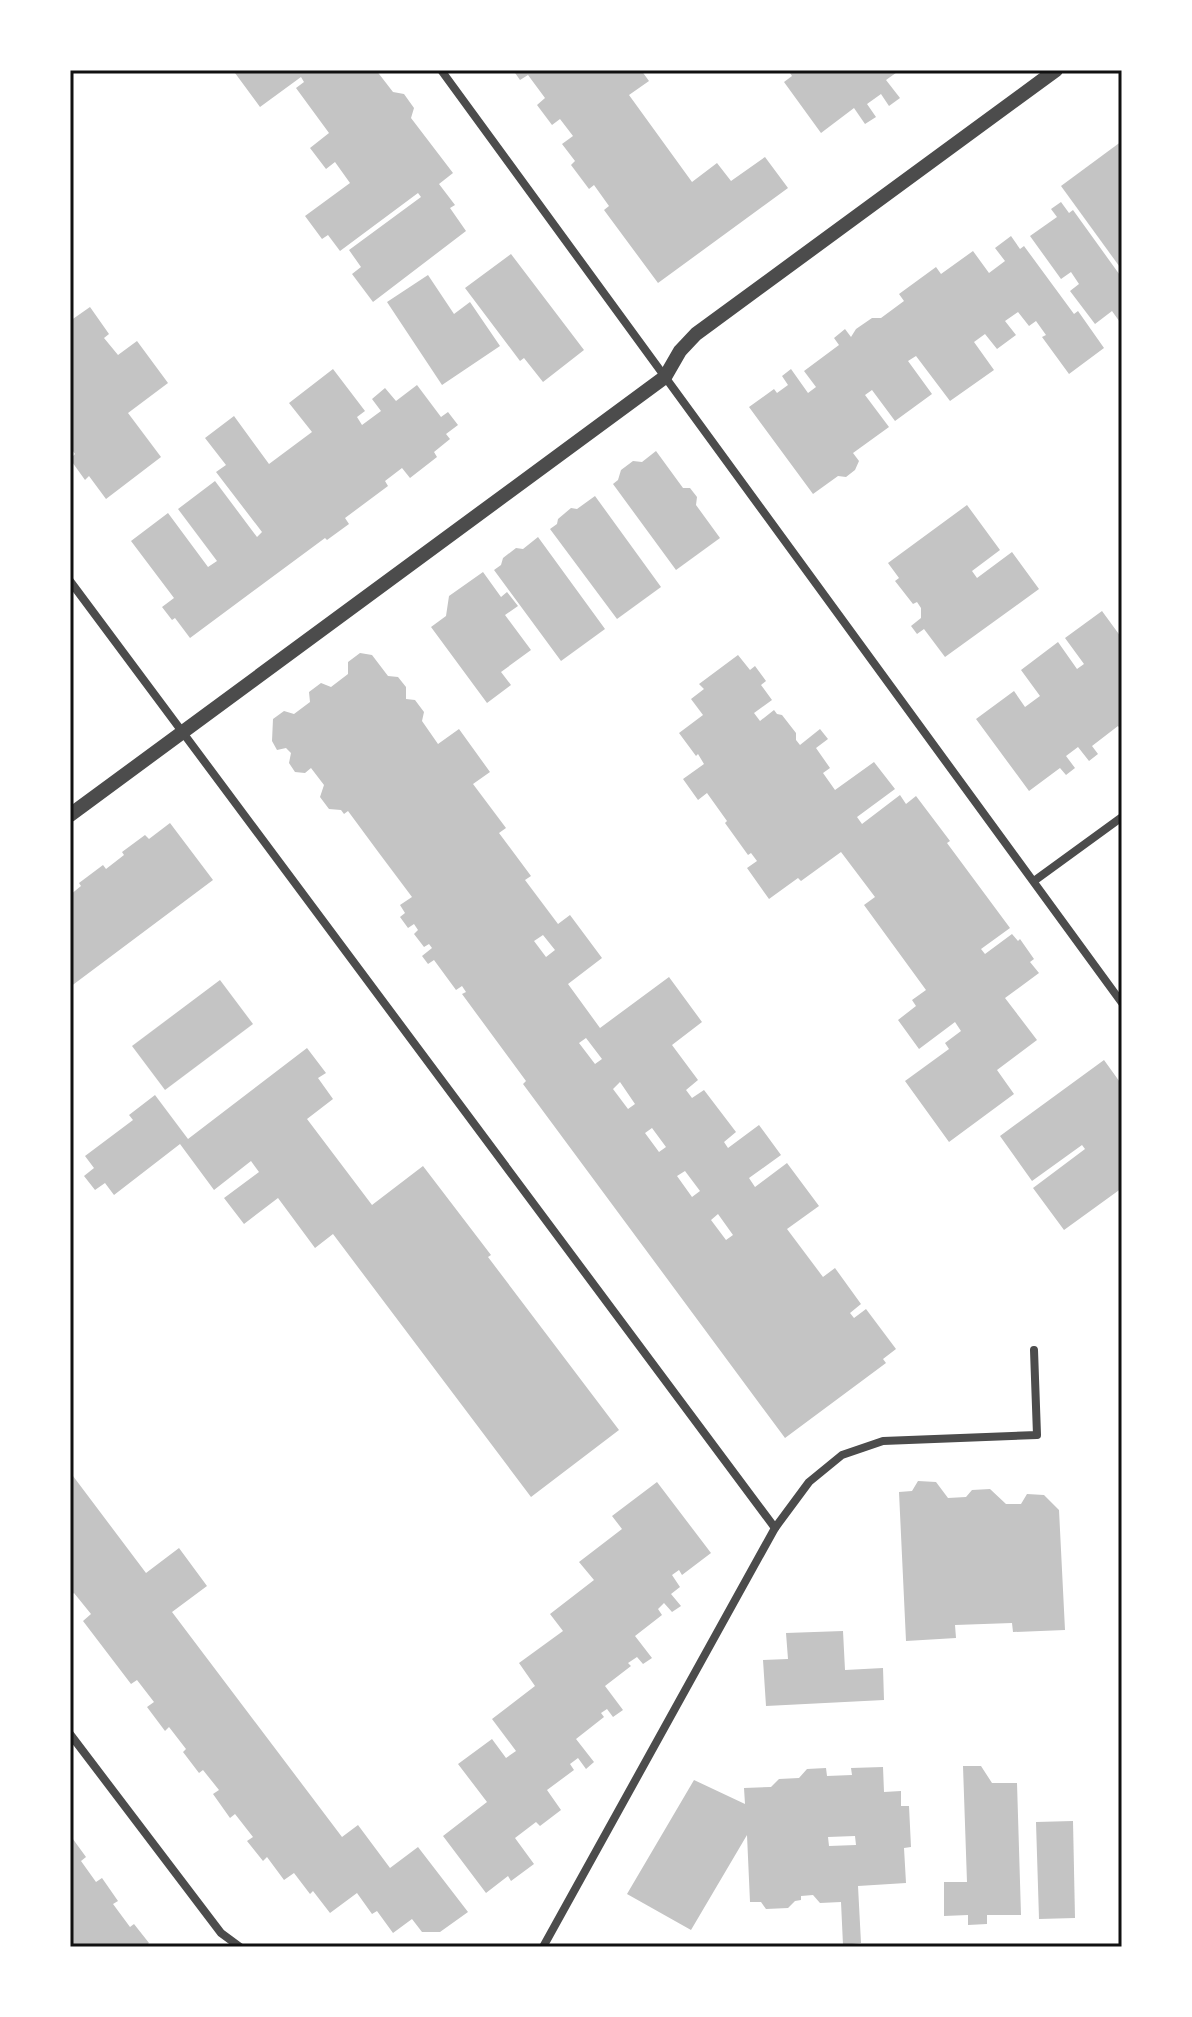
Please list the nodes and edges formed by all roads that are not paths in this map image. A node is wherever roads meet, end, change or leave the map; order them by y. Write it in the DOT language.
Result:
graph roads {
  1 [pos="441,70"];
  2 [pos="1056,70"];
  3 [pos="665,377"];
  4 [pos="70,581"];
  5 [pos="182,732"];
  6 [pos="70,815"];
  7 [pos="1122,817"];
  8 [pos="1034,881"];
  9 [pos="1122,1003"];
  10 [pos="1034,1350"];
  11 [pos="775,1528"];
  12 [pos="70,1734"];
  13 [pos="240,1947"];
  14 [pos="543,1947"];
  1 -- 3 [label="street"];
  2 -- 3 [label="street"];
  3 -- 5 [label="street"];
  3 -- 8 [label="street"];
  4 -- 5 [label="street"];
  5 -- 6 [label="street"];
  5 -- 11 [label="street"];
  7 -- 8 [label="street"];
  8 -- 9 [label="street"];
  10 -- 11 [label="street"];
  11 -- 14 [label="street"];
  12 -- 13 [label="street"];
}
